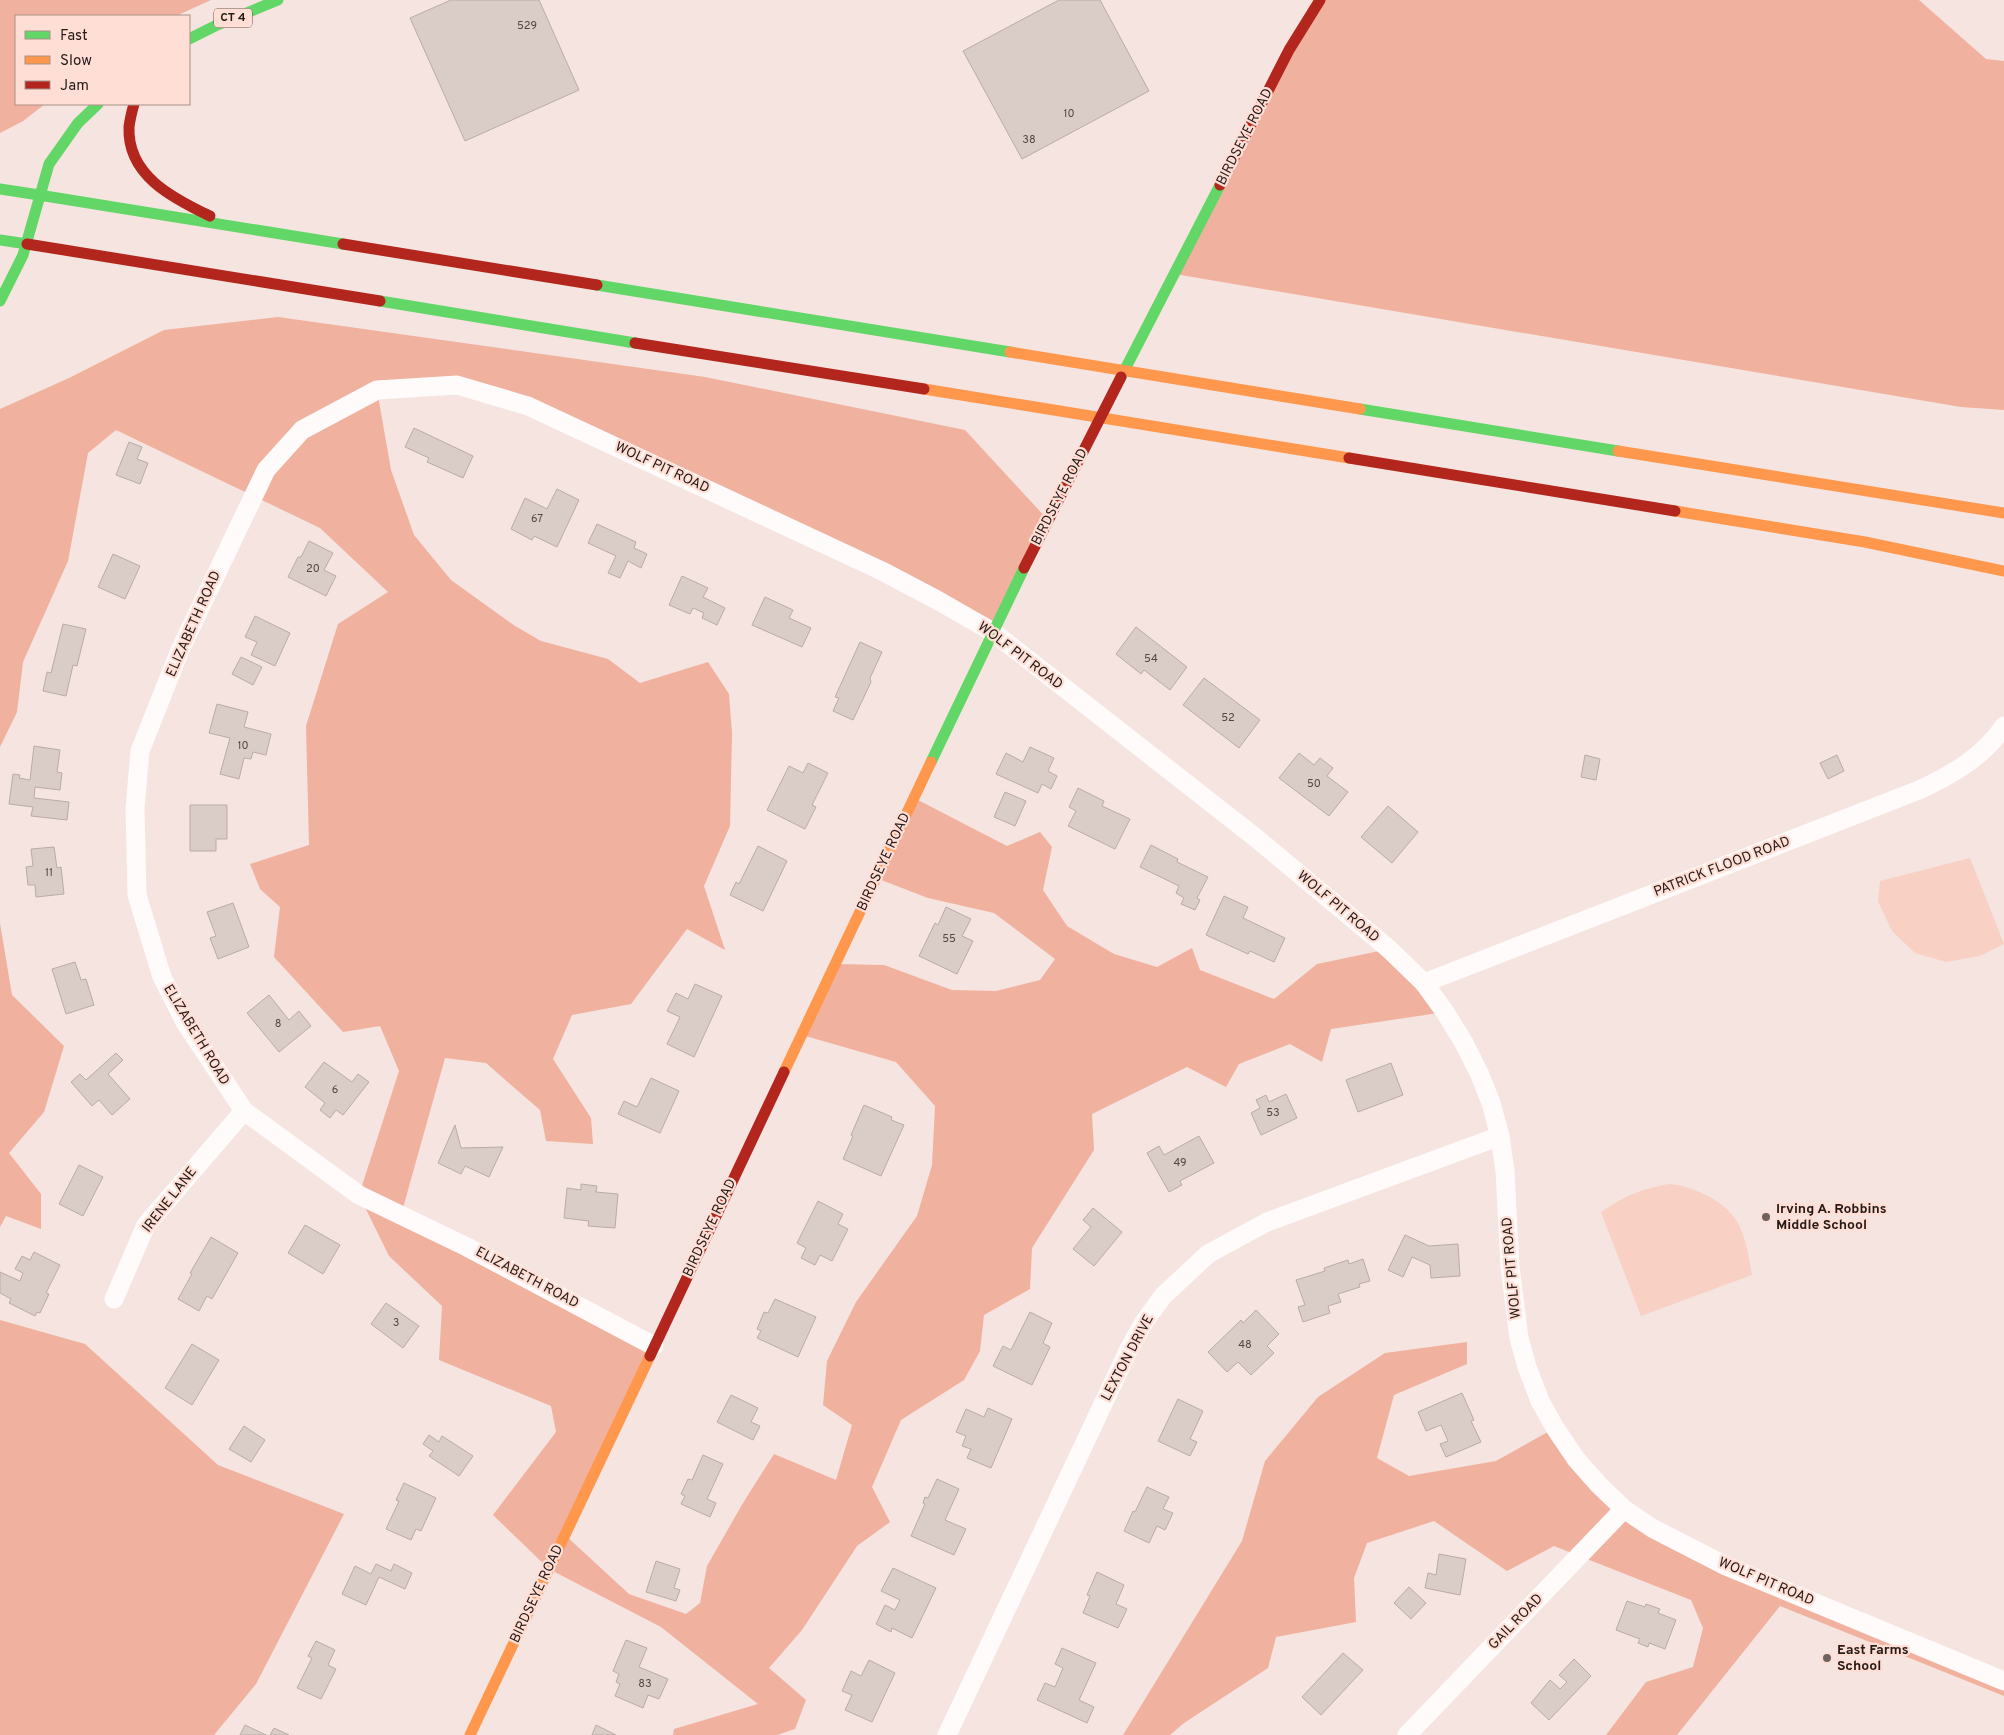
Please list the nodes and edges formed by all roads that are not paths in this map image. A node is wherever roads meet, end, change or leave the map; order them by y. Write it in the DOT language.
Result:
graph roads {
  1 [pos="278,0"];
  2 [pos="1320,0"];
  3 [pos="190,38"];
  4 [pos="97,105"];
  5 [pos="134,105"];
  6 [pos="0,189"];
  7 [pos="39,195"];
  8 [pos="242,228"];
  9 [pos="0,240"];
  10 [pos="26,244"];
  11 [pos="0,301"];
  12 [pos="377,390"];
  13 [pos="2004,513"];
  14 [pos="2004,571"];
  15 [pos="993,632"];
  16 [pos="2004,726"];
  17 [pos="1424,983"];
  18 [pos="244,1111"];
  19 [pos="1500,1136"];
  20 [pos="114,1299"];
  21 [pos="654,1346"];
  22 [pos="1624,1509"];
  23 [pos="2004,1681"];
  24 [pos="470,1735"];
  25 [pos="947,1735"];
  26 [pos="1407,1735"];
  1 -- 3 [label="main road, CT 4"];
  2 -- 15 [label="main road, BIRDSEYE ROAD"];
  4 -- 7 [label="main road"];
  5 -- 8 [label="main road"];
  6 -- 7 [label="main road"];
  7 -- 8 [label="main road"];
  7 -- 10 [label="main road"];
  8 -- 13 [label="main road"];
  9 -- 10 [label="main road"];
  10 -- 11 [label="main road"];
  10 -- 14 [label="main road"];
  12 -- 15 [label="street, WOLF PIT ROAD"];
  12 -- 18 [label="street, ELIZABETH ROAD"];
  15 -- 17 [label="street, WOLF PIT ROAD"];
  15 -- 21 [label="main road, BIRDSEYE ROAD"];
  16 -- 17 [label="street, PATRICK FLOOD ROAD"];
  17 -- 19 [label="street, WOLF PIT ROAD"];
  18 -- 20 [label="street, IRENE LANE"];
  18 -- 21 [label="street, ELIZABETH ROAD"];
  19 -- 22 [label="street, WOLF PIT ROAD"];
  19 -- 25 [label="street, LEXTON DRIVE"];
  21 -- 24 [label="main road, BIRDSEYE ROAD"];
  22 -- 23 [label="street, WOLF PIT ROAD"];
  22 -- 26 [label="street, GAIL ROAD"];
}
